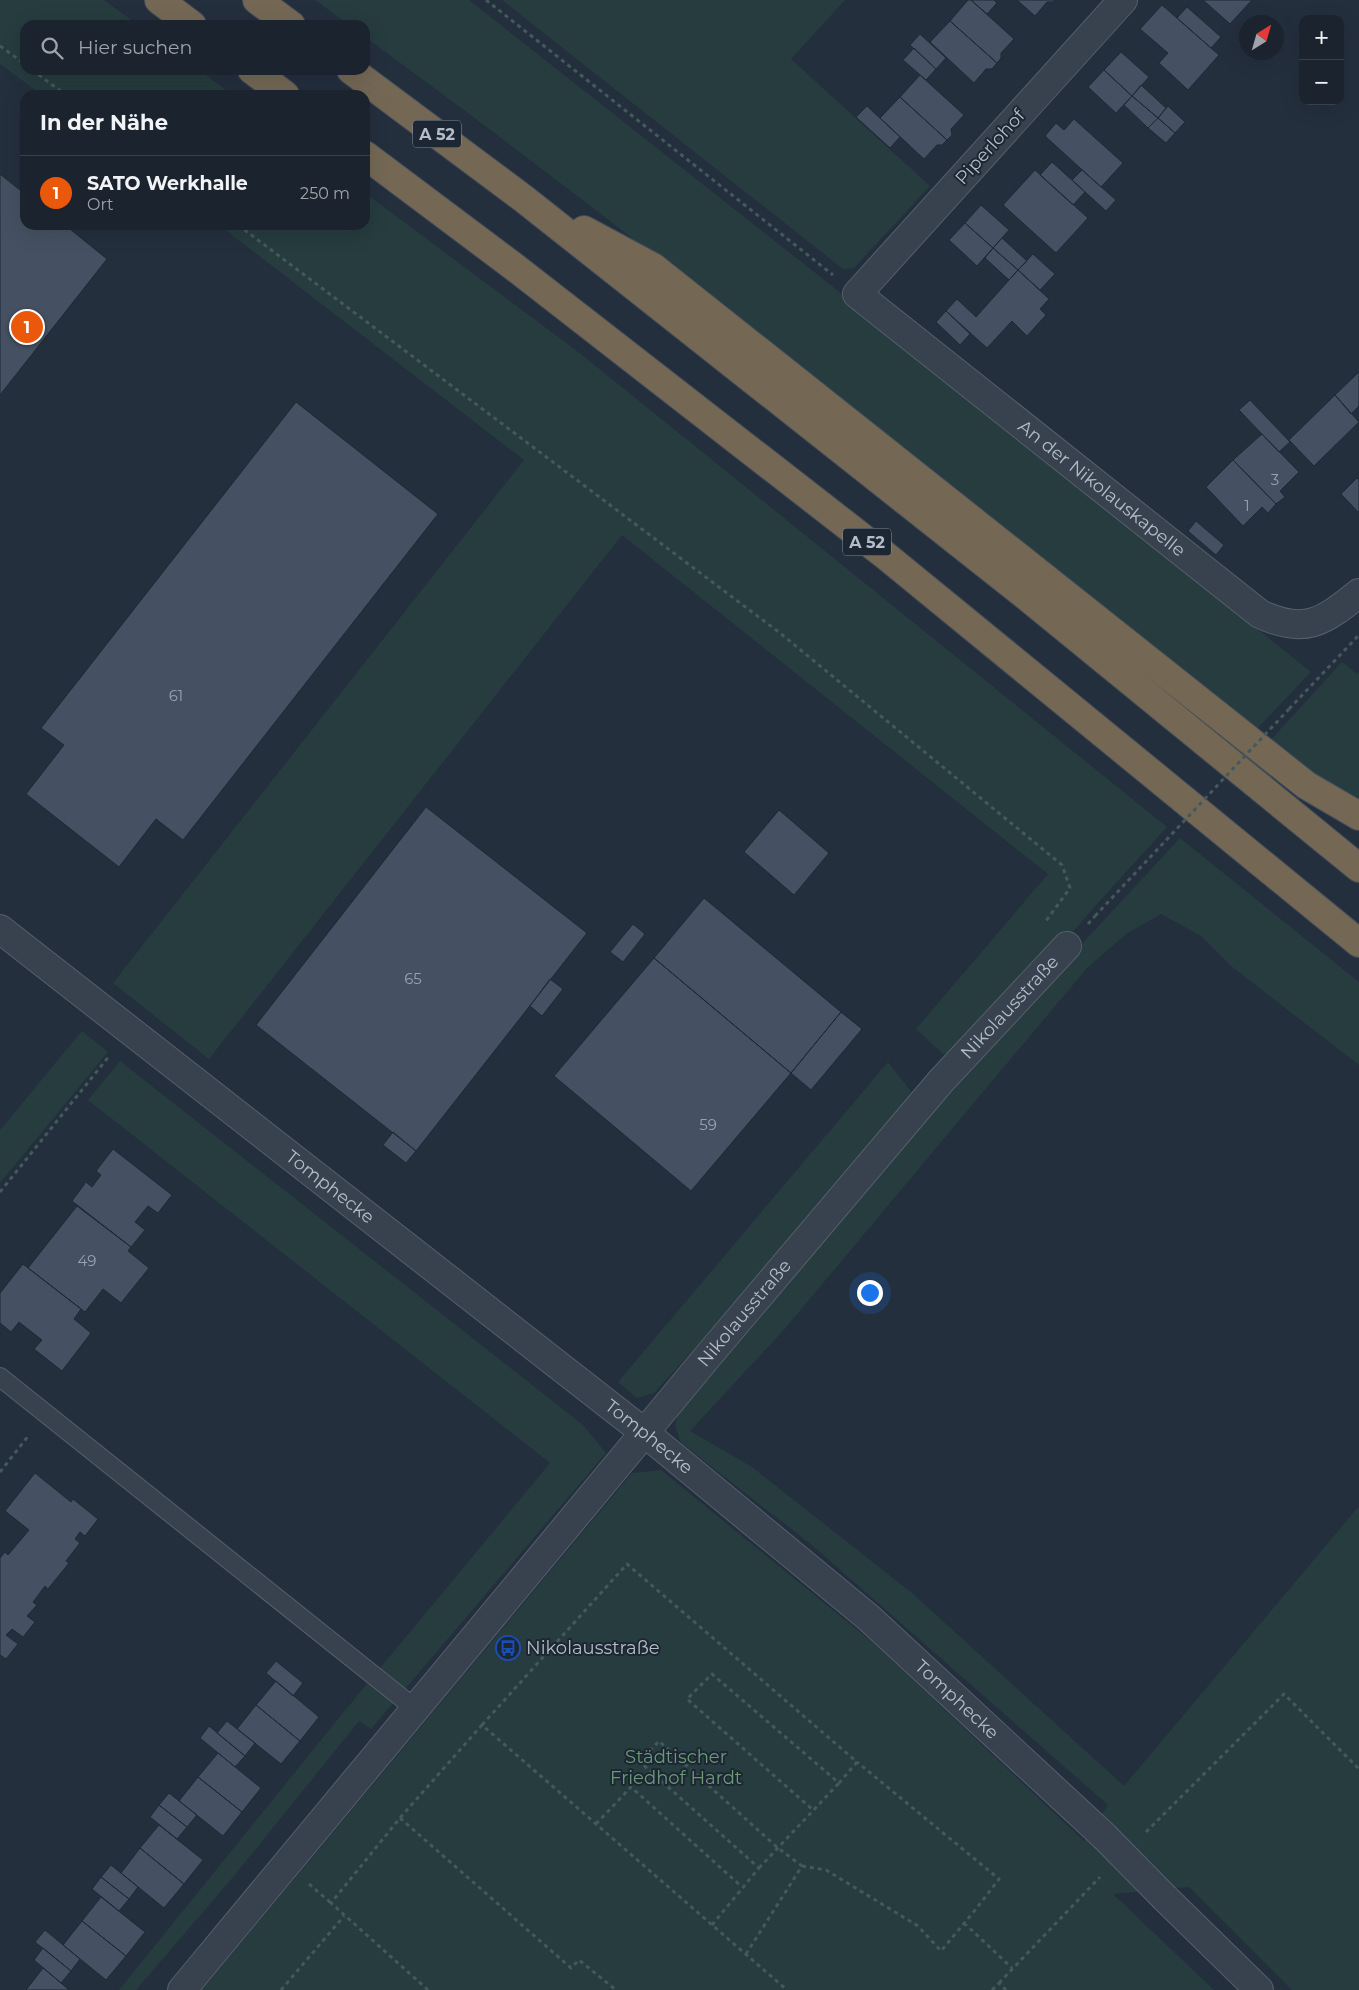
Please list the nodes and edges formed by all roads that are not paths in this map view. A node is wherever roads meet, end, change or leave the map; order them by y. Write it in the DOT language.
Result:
graph roads {
  1 [pos="159,0"];
  2 [pos="257,0"];
  3 [pos="1123,0"];
  4 [pos="185,20"];
  5 [pos="284,20"];
  6 [pos="259,75"];
  7 [pos="358,75"];
  8 [pos="278,90"];
  9 [pos="370,159"];
  10 [pos="524,199"];
  11 [pos="857,294"];
  12 [pos="1359,593"];
  13 [pos="1359,816"];
  14 [pos="1359,868"];
  15 [pos="0,929"];
  16 [pos="1359,943"];
  17 [pos="1067,946"];
  18 [pos="0,1377"];
  19 [pos="645,1434"];
  20 [pos="417,1710"];
  21 [pos="182,1990"];
  22 [pos="1260,1990"];
  1 -- 4 [label="highway"];
  2 -- 5 [label="highway"];
  3 -- 11 [label="street, Piperlohof"];
  6 -- 8 [label="highway"];
  7 -- 10 [label="highway, A 52"];
  9 -- 16 [label="highway, A 52"];
  10 -- 13 [label="highway"];
  10 -- 14 [label="highway, A 52"];
  11 -- 12 [label="street, An der Nikolauskapelle"];
  15 -- 19 [label="street, Tomphecke"];
  17 -- 19 [label="street, Nikolausstraße"];
  18 -- 20 [label="lane"];
  19 -- 20 [label="street, Nikolausstraße"];
  19 -- 22 [label="street, Tomphecke, bridge"];
  20 -- 21 [label="street, Nikolausstraße"];
}
